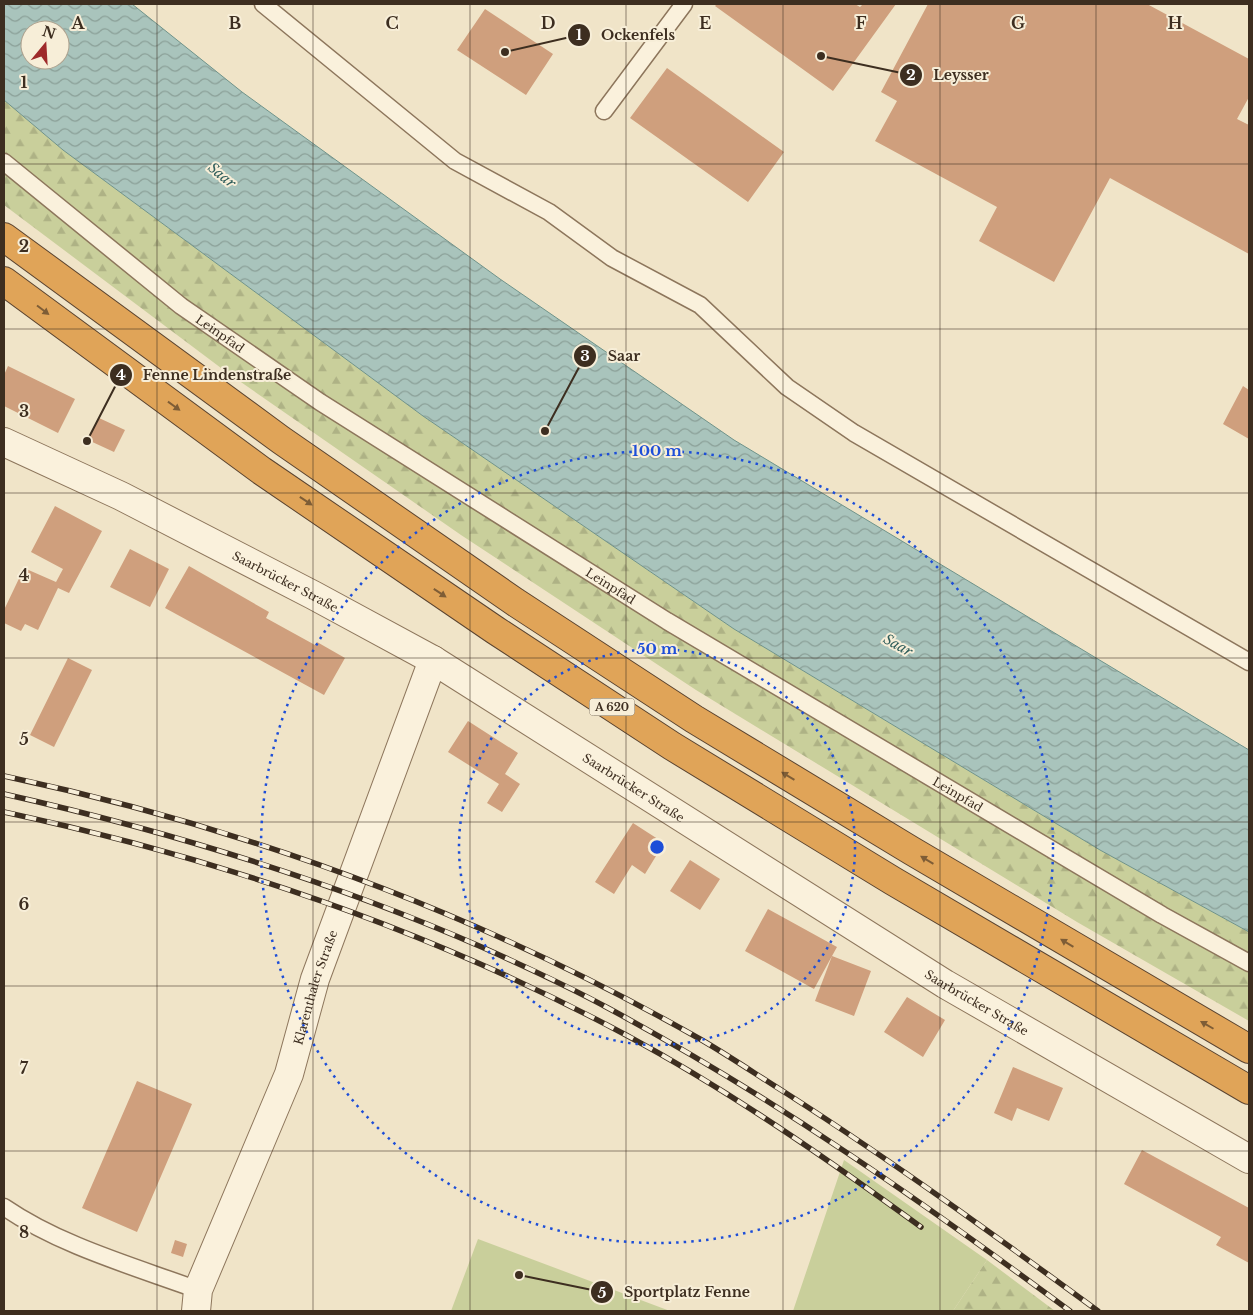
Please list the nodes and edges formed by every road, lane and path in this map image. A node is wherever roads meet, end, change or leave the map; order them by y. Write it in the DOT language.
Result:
graph roads {
  1 [pos="263,4"];
  2 [pos="684,4"];
  3 [pos="604,111"];
  4 [pos="4,162"];
  5 [pos="4,237"];
  6 [pos="4,281"];
  7 [pos="4,442"];
  8 [pos="433,660"];
  9 [pos="1249,662"];
  10 [pos="1249,963"];
  11 [pos="1249,1049"];
  12 [pos="1249,1090"];
  13 [pos="1249,1159"];
  14 [pos="4,1206"];
  15 [pos="197,1301"];
  1 -- 9 [label="lane"];
  2 -- 3 [label="lane"];
  4 -- 10 [label="lane, Leinpfad"];
  11 -- 5 [label="highway, A 620, one-way"];
  6 -- 12 [label="highway, A 620, one-way"];
  7 -- 8 [label="street, Saarbrücker Straße"];
  8 -- 13 [label="street, Saarbrücker Straße"];
  8 -- 15 [label="street, Klarenthaler Straße"];
  14 -- 15 [label="lane"];
}
